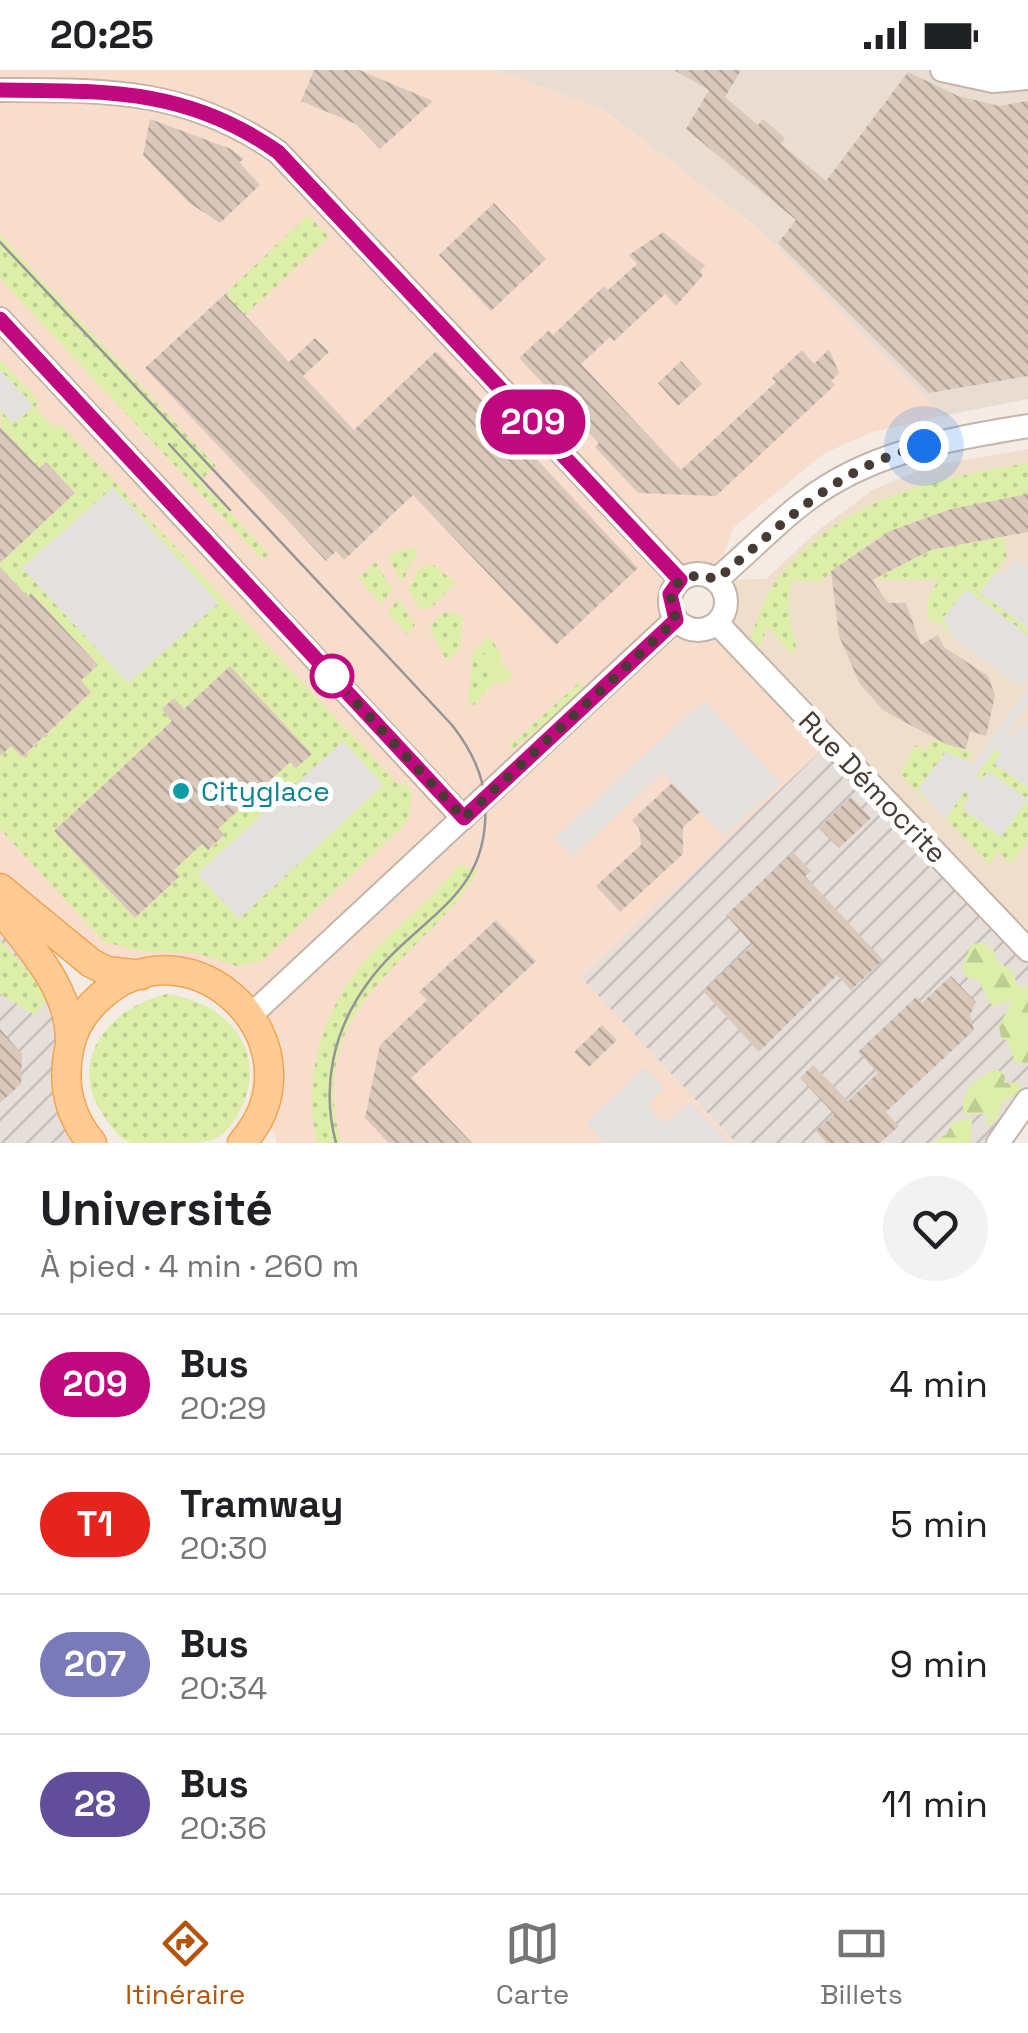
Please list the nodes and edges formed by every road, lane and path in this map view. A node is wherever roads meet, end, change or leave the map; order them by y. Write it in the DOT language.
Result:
graph roads {
  1 [pos="942,70"];
  2 [pos="1028,78"];
  3 [pos="0,90"];
  4 [pos="0,318"];
  5 [pos="1028,426"];
  6 [pos="680,580"];
  7 [pos="716,580"];
  8 [pos="676,620"];
  9 [pos="718,623"];
  10 [pos="464,818"];
  11 [pos="0,888"];
  12 [pos="0,908"];
  13 [pos="1028,950"];
  14 [pos="142,975"];
  15 [pos="250,1015"];
  16 [pos="70,1042"];
  17 [pos="1028,1100"];
  18 [pos="263,1131"];
  19 [pos="92,1143"];
  20 [pos="242,1143"];
  21 [pos="998,1143"];
  1 -- 2 [label="street"];
  3 -- 6 [label="street"];
  4 -- 10 [label="street"];
  5 -- 7 [label="street"];
  6 -- 7 [label="street"];
  6 -- 8 [label="street"];
  7 -- 9 [label="street"];
  8 -- 9 [label="street"];
  8 -- 10 [label="street"];
  9 -- 13 [label="street, Rue Démocrite"];
  10 -- 15 [label="street"];
  11 -- 14 [label="main road"];
  12 -- 16 [label="main road"];
  14 -- 15 [label="main road"];
  14 -- 16 [label="main road"];
  15 -- 18 [label="main road"];
  16 -- 19 [label="main road"];
  17 -- 21 [label="street"];
  18 -- 20 [label="main road"];
}
